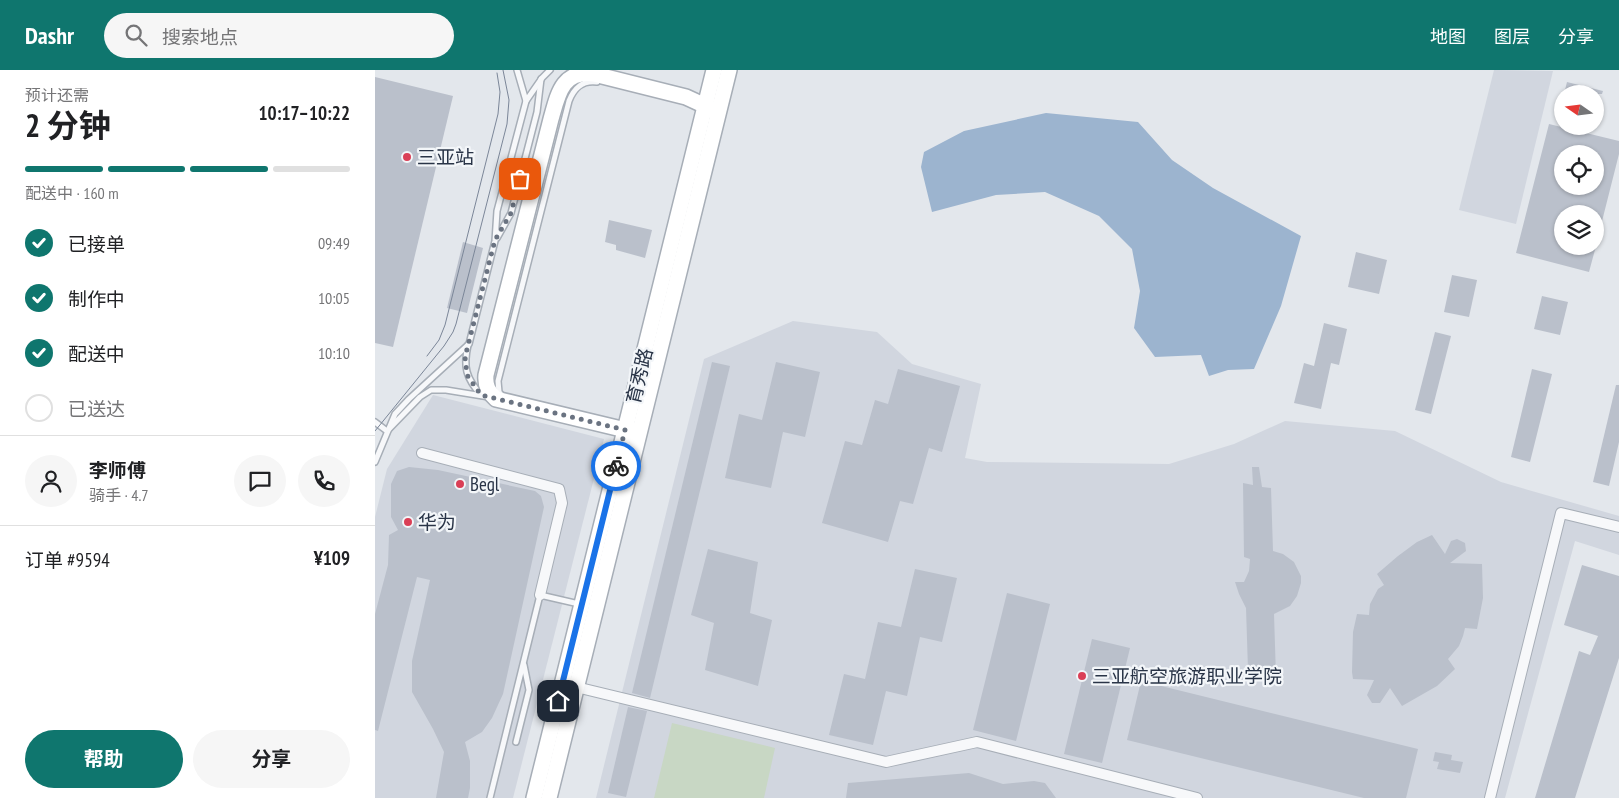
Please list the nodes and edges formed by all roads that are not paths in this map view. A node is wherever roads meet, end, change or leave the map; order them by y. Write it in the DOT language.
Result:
graph roads {
  1 [pos="517,70"];
  2 [pos="550,70"];
  3 [pos="714,70"];
  4 [pos="729,70"];
  5 [pos="541,78"];
  6 [pos="607,84"];
  7 [pos="665,85"];
  8 [pos="680,99"];
  9 [pos="526,101"];
  10 [pos="712,109"];
  11 [pos="495,240"];
  12 [pos="469,344"];
  13 [pos="495,398"];
  14 [pos="375,422"];
  15 [pos="387,431"];
  16 [pos="632,431"];
  17 [pos="422,453"];
  18 [pos="375,462"];
  19 [pos="1619,527"];
  20 [pos="540,595"];
  21 [pos="582,604"];
  22 [pos="523,662"];
  23 [pos="577,687"];
  24 [pos="516,742"];
  25 [pos="490,798"];
  26 [pos="534,798"];
  27 [pos="549,798"];
  28 [pos="1197,798"];
  29 [pos="1490,798"];
  1 -- 9 [label="lane"];
  2 -- 5 [label="lane"];
  3 -- 10 [label="main road, 育秀路"];
  4 -- 10 [label="main road, 育秀路"];
  5 -- 9 [label="lane"];
  5 -- 11 [label="lane"];
  6 -- 13 [label="lane"];
  7 -- 8 [label="lane"];
  8 -- 10 [label="main road"];
  8 -- 13 [label="main road"];
  9 -- 11 [label="lane"];
  10 -- 16 [label="main road, 育秀路"];
  11 -- 12 [label="lane"];
  12 -- 13 [label="lane"];
  12 -- 15 [label="lane"];
  13 -- 15 [label="lane"];
  13 -- 16 [label="main road"];
  14 -- 15 [label="lane"];
  15 -- 18 [label="lane"];
  16 -- 21 [label="main road, 育秀路"];
  16 -- 23 [label="main road, 育秀路"];
  17 -- 20 [label="street"];
  19 -- 29 [label="street"];
  20 -- 21 [label="lane"];
  20 -- 22 [label="lane"];
  21 -- 26 [label="main road, 育秀路"];
  22 -- 24 [label="lane"];
  22 -- 25 [label="lane"];
  23 -- 27 [label="main road, 育秀路"];
  23 -- 28 [label="street"];
}
